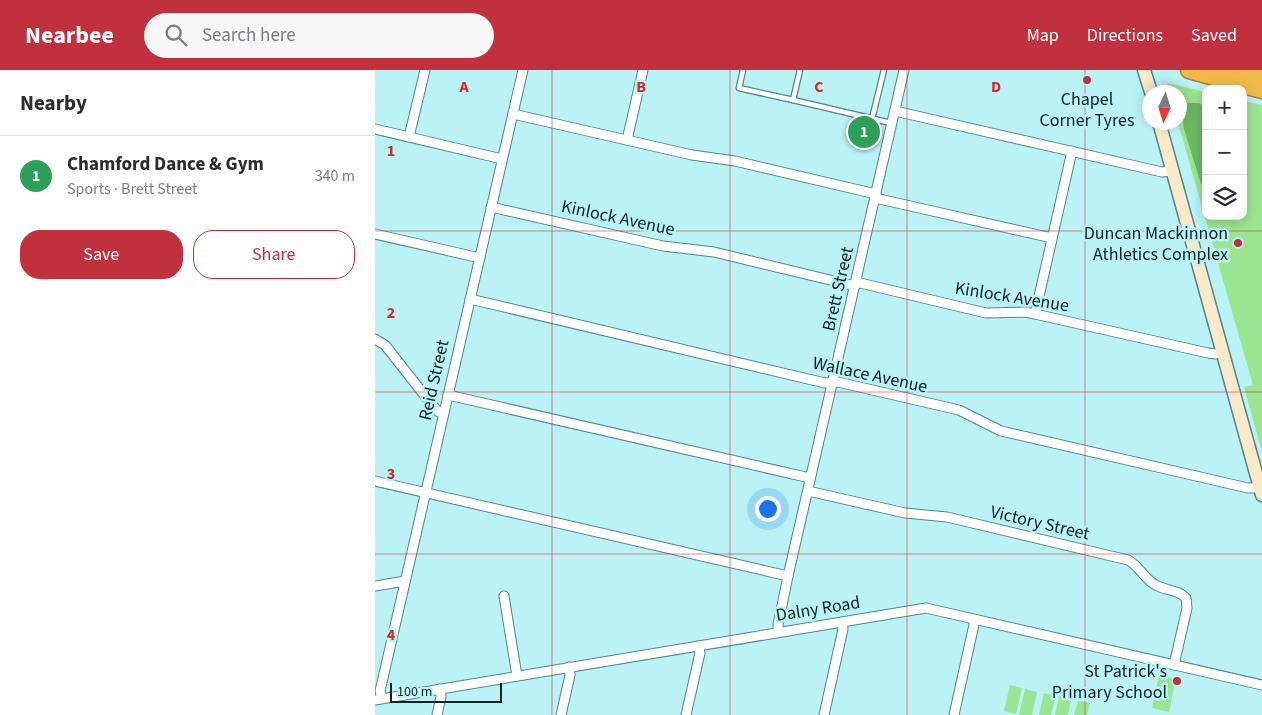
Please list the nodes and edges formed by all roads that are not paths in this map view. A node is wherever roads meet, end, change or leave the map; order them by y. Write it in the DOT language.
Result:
graph roads {
  1 [pos="425,70"];
  2 [pos="523,70"];
  3 [pos="643,70"];
  4 [pos="743,70"];
  5 [pos="800,70"];
  6 [pos="884,70"];
  7 [pos="905,70"];
  8 [pos="1144,70"];
  9 [pos="1189,70"];
  10 [pos="1228,70"];
  11 [pos="1262,78"];
  12 [pos="1149,85"];
  13 [pos="1262,90"];
  14 [pos="793,100"];
  15 [pos="895,111"];
  16 [pos="513,114"];
  17 [pos="872,119"];
  18 [pos="892,124"];
  19 [pos="375,129"];
  20 [pos="1161,130"];
  21 [pos="409,137"];
  22 [pos="627,140"];
  23 [pos="1072,151"];
  24 [pos="502,159"];
  25 [pos="1172,171"];
  26 [pos="876,196"];
  27 [pos="491,207"];
  28 [pos="375,234"];
  29 [pos="1052,238"];
  30 [pos="480,258"];
  31 [pos="856,284"];
  32 [pos="470,299"];
  33 [pos="1035,314"];
  34 [pos="375,339"];
  35 [pos="1223,353"];
  36 [pos="832,383"];
  37 [pos="447,395"];
  38 [pos="443,412"];
  39 [pos="811,478"];
  40 [pos="375,481"];
  41 [pos="808,491"];
  42 [pos="1261,492"];
  43 [pos="425,493"];
  44 [pos="788,576"];
  45 [pos="405,581"];
  46 [pos="375,586"];
  47 [pos="504,596"];
  48 [pos="975,620"];
  49 [pos="842,622"];
  50 [pos="778,632"];
  51 [pos="698,646"];
  52 [pos="1174,665"];
  53 [pos="569,667"];
  54 [pos="517,676"];
  55 [pos="1262,685"];
  56 [pos="440,689"];
  57 [pos="378,699"];
  58 [pos="437,715"];
  59 [pos="561,715"];
  60 [pos="685,715"];
  61 [pos="824,715"];
  62 [pos="954,715"];
  1 -- 21 [label="street"];
  2 -- 16 [label="street, Reid Street"];
  3 -- 22 [label="street"];
  4 -- 14 [label="lane"];
  5 -- 14 [label="lane"];
  6 -- 17 [label="lane"];
  7 -- 15 [label="street, Brett Street"];
  8 -- 12 [label="street"];
  9 -- 13 [label="highway"];
  10 -- 11 [label="highway"];
  14 -- 17 [label="lane"];
  15 -- 18 [label="street, Brett Street"];
  15 -- 23 [label="street"];
  16 -- 22 [label="street"];
  16 -- 24 [label="street, Reid Street"];
  17 -- 18 [label="lane"];
  18 -- 26 [label="street, Brett Street"];
  19 -- 21 [label="street"];
  20 -- 25 [label="street"];
  21 -- 24 [label="street"];
  22 -- 26 [label="street"];
  23 -- 25 [label="street"];
  23 -- 29 [label="street"];
  24 -- 27 [label="street, Reid Street"];
  25 -- 35 [label="street"];
  26 -- 29 [label="street"];
  26 -- 31 [label="street, Brett Street"];
  27 -- 30 [label="street, Reid Street"];
  27 -- 31 [label="street, Kinlock Avenue"];
  28 -- 30 [label="street"];
  29 -- 33 [label="street"];
  30 -- 32 [label="street, Reid Street"];
  31 -- 33 [label="street, Kinlock Avenue"];
  31 -- 36 [label="street, Brett Street"];
  32 -- 36 [label="street, Wallace Avenue"];
  32 -- 37 [label="street, Reid Street"];
  33 -- 35 [label="street, Kinlock Avenue"];
  34 -- 38 [label="street"];
  35 -- 42 [label="street"];
  36 -- 39 [label="street, Brett Street"];
  36 -- 42 [label="street, Wallace Avenue"];
  37 -- 38 [label="street, Reid Street"];
  37 -- 39 [label="street"];
  38 -- 43 [label="street, Reid Street"];
  39 -- 41 [label="street, Brett Street"];
  40 -- 43 [label="street"];
  41 -- 44 [label="street, Brett Street"];
  41 -- 52 [label="street, Victory Street"];
  43 -- 44 [label="street"];
  43 -- 45 [label="street, Reid Street"];
  44 -- 50 [label="street, Brett Street"];
  45 -- 46 [label="street"];
  45 -- 57 [label="street, Reid Street"];
  47 -- 54 [label="street"];
  48 -- 49 [label="street, Dalny Road"];
  48 -- 52 [label="street, Dalny Road"];
  48 -- 62 [label="street"];
  49 -- 50 [label="street, Dalny Road"];
  49 -- 61 [label="street"];
  50 -- 51 [label="street, Dalny Road"];
  51 -- 53 [label="street, Dalny Road"];
  51 -- 60 [label="street"];
  52 -- 55 [label="street, Dalny Road"];
  53 -- 54 [label="street, Dalny Road"];
  53 -- 59 [label="street"];
  54 -- 56 [label="street, Dalny Road"];
  56 -- 57 [label="street, Dalny Road"];
  56 -- 58 [label="street"];
}
